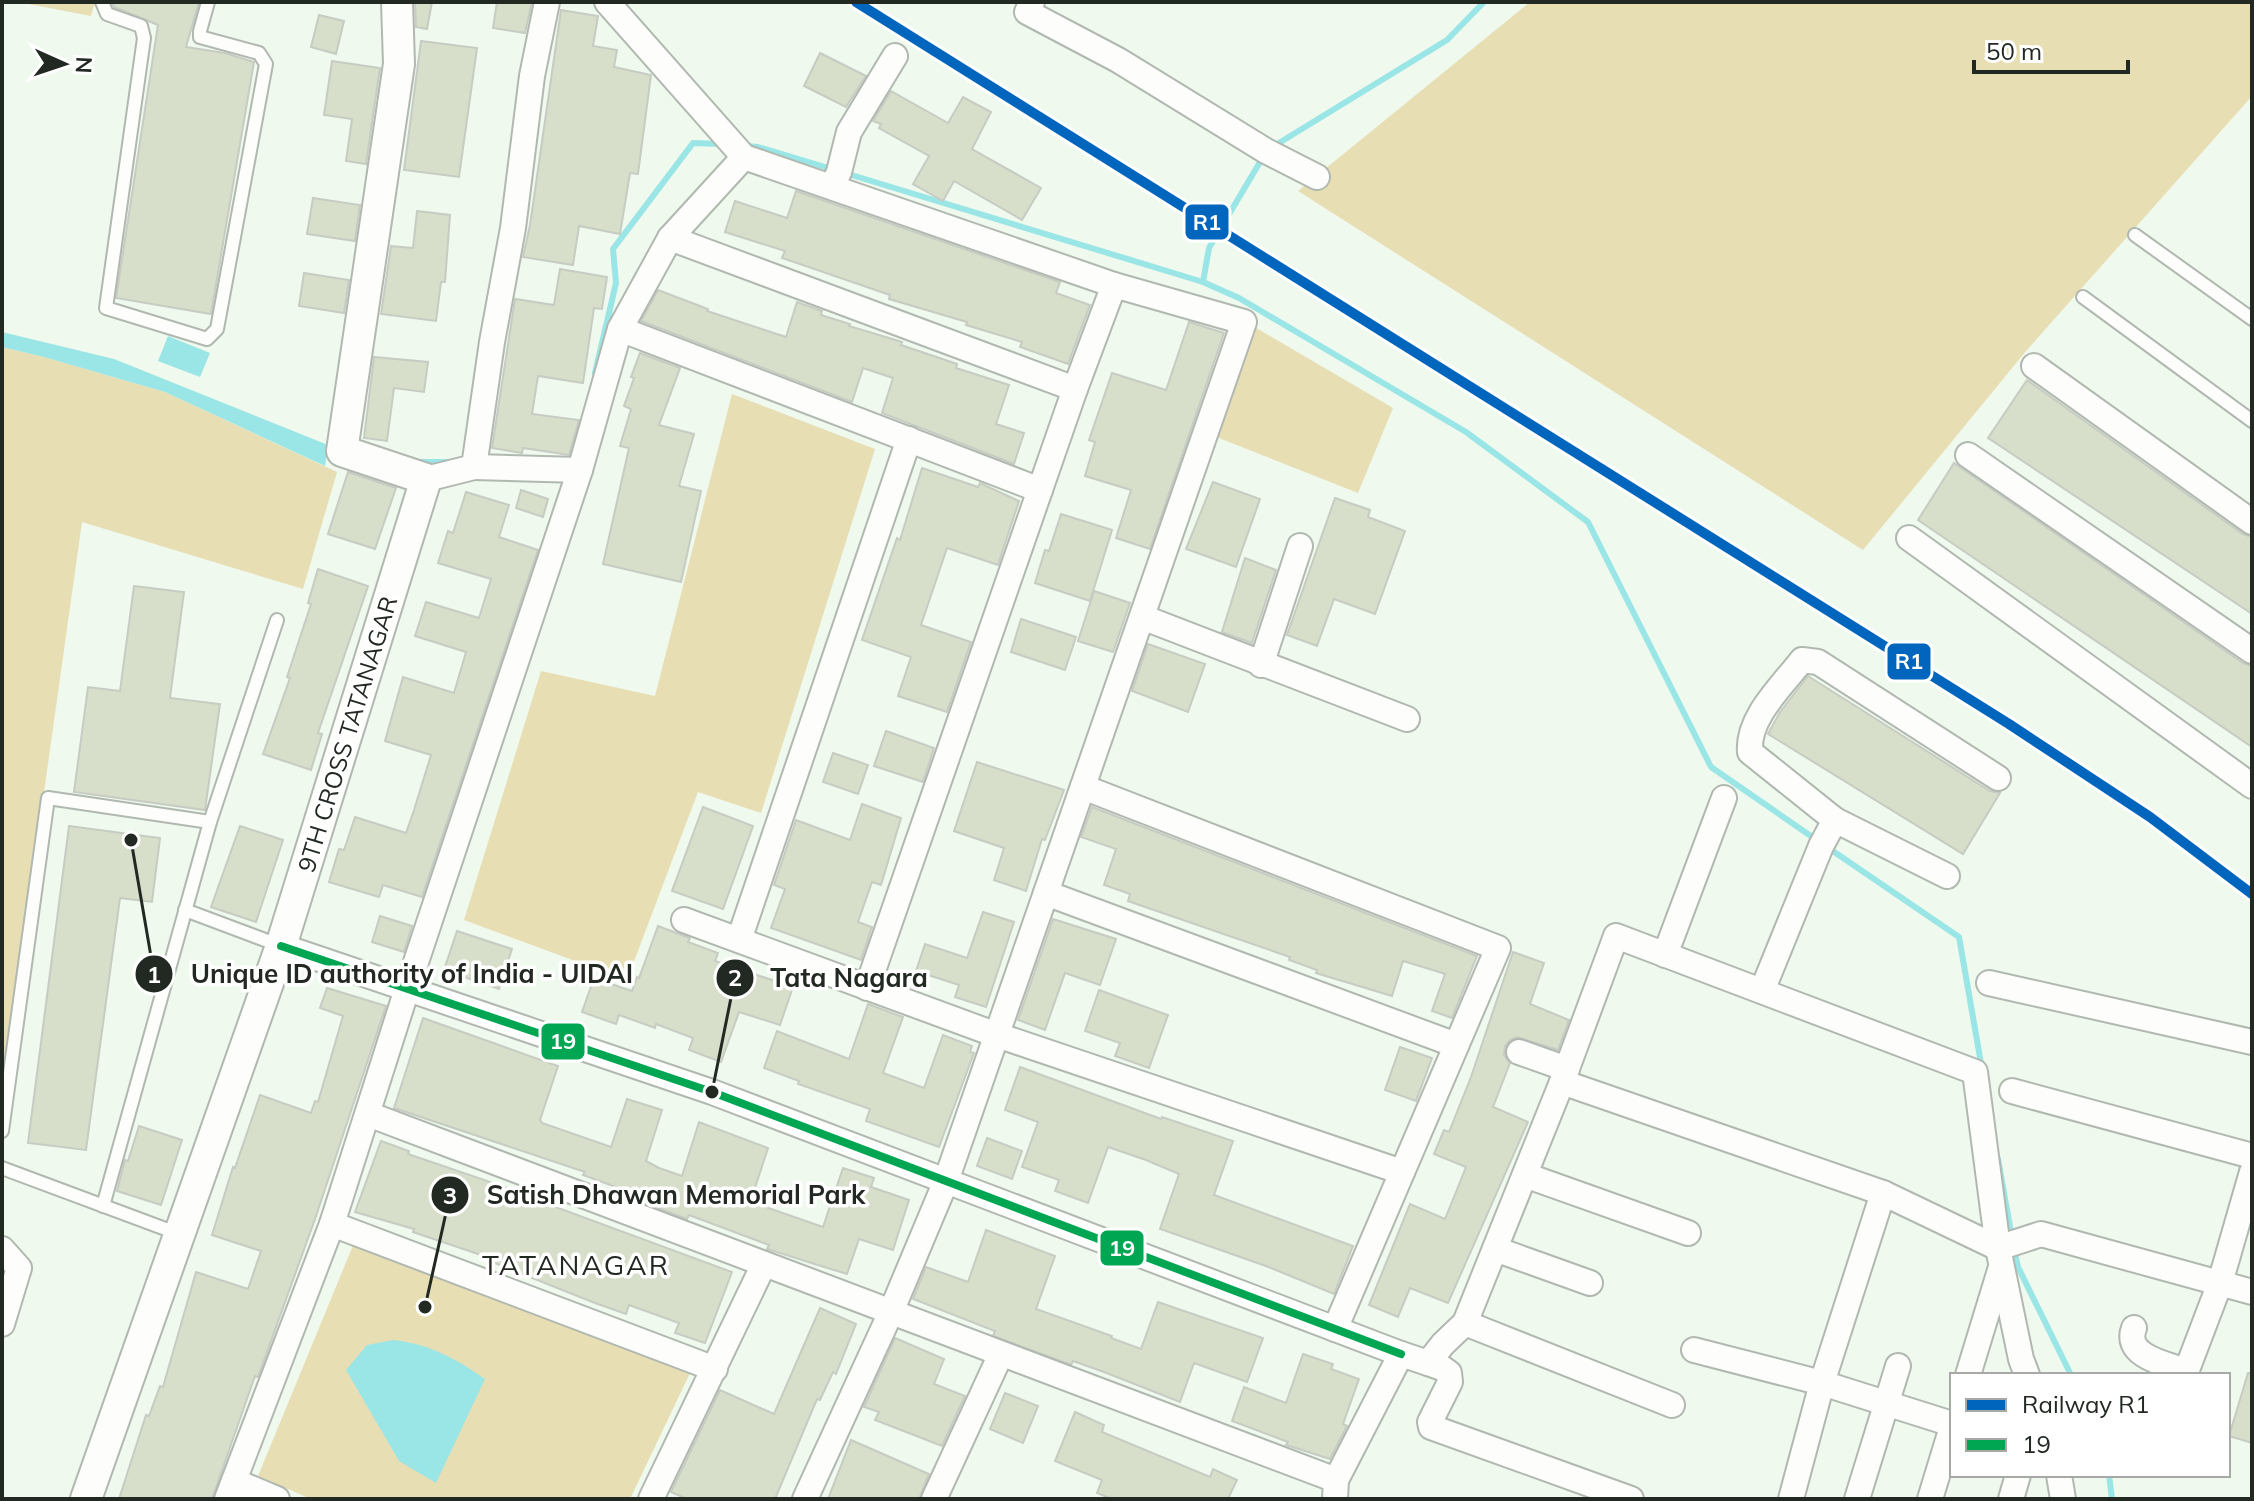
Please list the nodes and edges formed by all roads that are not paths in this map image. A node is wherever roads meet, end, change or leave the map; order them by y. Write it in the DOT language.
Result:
graph roads {
  1 [pos="102,2"];
  2 [pos="208,2"];
  3 [pos="397,2"];
  4 [pos="547,2"];
  5 [pos="607,2"];
  6 [pos="1023,5"];
  7 [pos="895,56"];
  8 [pos="738,149"];
  9 [pos="1317,177"];
  10 [pos="832,187"];
  11 [pos="2135,235"];
  12 [pos="670,238"];
  13 [pos="1114,285"];
  14 [pos="2083,297"];
  15 [pos="2252,319"];
  16 [pos="620,329"];
  17 [pos="2034,366"];
  18 [pos="1075,389"];
  19 [pos="2252,421"];
  20 [pos="909,439"];
  21 [pos="1968,455"];
  22 [pos="474,467"];
  23 [pos="580,470"];
  24 [pos="426,479"];
  25 [pos="1040,490"];
  26 [pos="2252,522"];
  27 [pos="1909,538"];
  28 [pos="1300,546"];
  29 [pos="1142,617"];
  30 [pos="277,620"];
  31 [pos="2252,651"];
  32 [pos="1261,665"];
  33 [pos="1407,719"];
  34 [pos="1998,778"];
  35 [pos="2252,786"];
  36 [pos="1083,787"];
  37 [pos="1724,798"];
  38 [pos="210,822"];
  39 [pos="1827,835"];
  40 [pos="1947,876"];
  41 [pos="1046,893"];
  42 [pos="185,910"];
  43 [pos="684,920"];
  44 [pos="739,940"];
  45 [pos="281,946"];
  46 [pos="1665,955"];
  47 [pos="1989,983"];
  48 [pos="867,988"];
  49 [pos="407,989"];
  50 [pos="1762,991"];
  51 [pos="997,1035"];
  52 [pos="2252,1042"];
  53 [pos="1456,1045"];
  54 [pos="1519,1052"];
  55 [pos="1564,1076"];
  56 [pos="2012,1091"];
  57 [pos="368,1114"];
  58 [pos="2,1131"];
  59 [pos="2252,1156"];
  60 [pos="2,1168"];
  61 [pos="1402,1172"];
  62 [pos="2252,1172"];
  63 [pos="1525,1175"];
  64 [pos="946,1181"];
  65 [pos="1883,1193"];
  66 [pos="103,1206"];
  67 [pos="332,1224"];
  68 [pos="1688,1233"];
  69 [pos="179,1234"];
  70 [pos="2,1249"];
  71 [pos="1495,1249"];
  72 [pos="2007,1250"];
  73 [pos="764,1264"];
  74 [pos="1590,1283"];
  75 [pos="2220,1283"];
  76 [pos="2252,1292"];
  77 [pos="891,1312"];
  78 [pos="1465,1323"];
  79 [pos="2,1324"];
  80 [pos="2134,1328"];
  81 [pos="1335,1329"];
  82 [pos="1694,1350"];
  83 [pos="1401,1354"];
  84 [pos="1000,1356"];
  85 [pos="1428,1363"];
  86 [pos="1898,1366"];
  87 [pos="715,1369"];
  88 [pos="1969,1373"];
  89 [pos="2026,1373"];
  90 [pos="2186,1373"];
  91 [pos="1822,1383"];
  92 [pos="1885,1403"];
  93 [pos="1672,1405"];
  94 [pos="1950,1424"];
  95 [pos="1950,1432"];
  96 [pos="2017,1477"];
  97 [pos="2059,1477"];
  98 [pos="1336,1489"];
  99 [pos="230,1490"];
  100 [pos="86,1499"];
  101 [pos="277,1499"];
  102 [pos="651,1499"];
  103 [pos="805,1499"];
  104 [pos="934,1499"];
  105 [pos="1631,1499"];
  106 [pos="1791,1499"];
  107 [pos="1857,1499"];
  108 [pos="1930,1499"];
  109 [pos="2011,1499"];
  110 [pos="2063,1499"];
  1 -- 2 [label="lane"];
  3 -- 24 [label="street"];
  4 -- 22 [label="street"];
  5 -- 8 [label="street"];
  6 -- 9 [label="street"];
  7 -- 10 [label="street"];
  8 -- 10 [label="street"];
  8 -- 12 [label="street"];
  10 -- 13 [label="street"];
  11 -- 15 [label="lane"];
  12 -- 16 [label="street"];
  12 -- 18 [label="street"];
  13 -- 18 [label="street"];
  13 -- 29 [label="street"];
  14 -- 19 [label="lane"];
  16 -- 20 [label="street"];
  16 -- 23 [label="street"];
  17 -- 26 [label="street"];
  18 -- 25 [label="street"];
  20 -- 25 [label="street"];
  20 -- 44 [label="street"];
  21 -- 31 [label="street"];
  22 -- 23 [label="street"];
  22 -- 24 [label="street"];
  23 -- 49 [label="street"];
  24 -- 45 [label="street, 9TH CROSS TATANAGAR"];
  25 -- 48 [label="street"];
  27 -- 35 [label="street"];
  28 -- 32 [label="street"];
  29 -- 32 [label="street"];
  29 -- 36 [label="street"];
  30 -- 38 [label="lane"];
  32 -- 33 [label="street"];
  34 -- 39 [label="street"];
  36 -- 41 [label="street"];
  36 -- 53 [label="street"];
  37 -- 46 [label="street"];
  38 -- 42 [label="lane"];
  38 -- 58 [label="lane"];
  39 -- 40 [label="street"];
  39 -- 50 [label="street"];
  41 -- 51 [label="street"];
  41 -- 53 [label="street"];
  42 -- 45 [label="lane"];
  42 -- 66 [label="lane"];
  43 -- 44 [label="street"];
  44 -- 48 [label="street"];
  45 -- 49 [label="street"];
  45 -- 69 [label="street, 9TH CROSS TATANAGAR"];
  46 -- 50 [label="street"];
  46 -- 55 [label="street"];
  47 -- 52 [label="street"];
  48 -- 51 [label="street"];
  49 -- 57 [label="street"];
  49 -- 64 [label="street"];
  50 -- 72 [label="street"];
  51 -- 61 [label="street"];
  51 -- 64 [label="street"];
  53 -- 61 [label="street"];
  54 -- 55 [label="street"];
  55 -- 63 [label="street"];
  55 -- 65 [label="street"];
  56 -- 59 [label="street"];
  57 -- 67 [label="street"];
  57 -- 73 [label="street"];
  60 -- 66 [label="lane"];
  61 -- 81 [label="street"];
  62 -- 75 [label="street"];
  63 -- 68 [label="street"];
  63 -- 71 [label="street"];
  64 -- 77 [label="street"];
  64 -- 81 [label="street"];
  65 -- 72 [label="street"];
  65 -- 91 [label="street"];
  66 -- 69 [label="lane"];
  67 -- 87 [label="street"];
  67 -- 99 [label="street"];
  69 -- 100 [label="street, 9TH CROSS TATANAGAR"];
  70 -- 79 [label="street"];
  71 -- 74 [label="street"];
  71 -- 78 [label="street"];
  72 -- 75 [label="street"];
  72 -- 88 [label="street"];
  72 -- 89 [label="street"];
  73 -- 77 [label="street"];
  73 -- 87 [label="street"];
  75 -- 76 [label="street"];
  75 -- 90 [label="street"];
  77 -- 84 [label="street"];
  77 -- 103 [label="street"];
  78 -- 85 [label="street"];
  78 -- 93 [label="street"];
  80 -- 90 [label="street"];
  81 -- 83 [label="street"];
  82 -- 91 [label="street"];
  83 -- 85 [label="street"];
  83 -- 98 [label="street"];
  84 -- 98 [label="street"];
  84 -- 104 [label="street"];
  85 -- 105 [label="street"];
  86 -- 92 [label="street"];
  87 -- 102 [label="street"];
  91 -- 92 [label="street"];
  91 -- 106 [label="street"];
  92 -- 94 [label="street"];
  92 -- 107 [label="street"];
  95 -- 108 [label="street"];
  96 -- 109 [label="street"];
  97 -- 110 [label="street"];
  99 -- 101 [label="street"];
}
